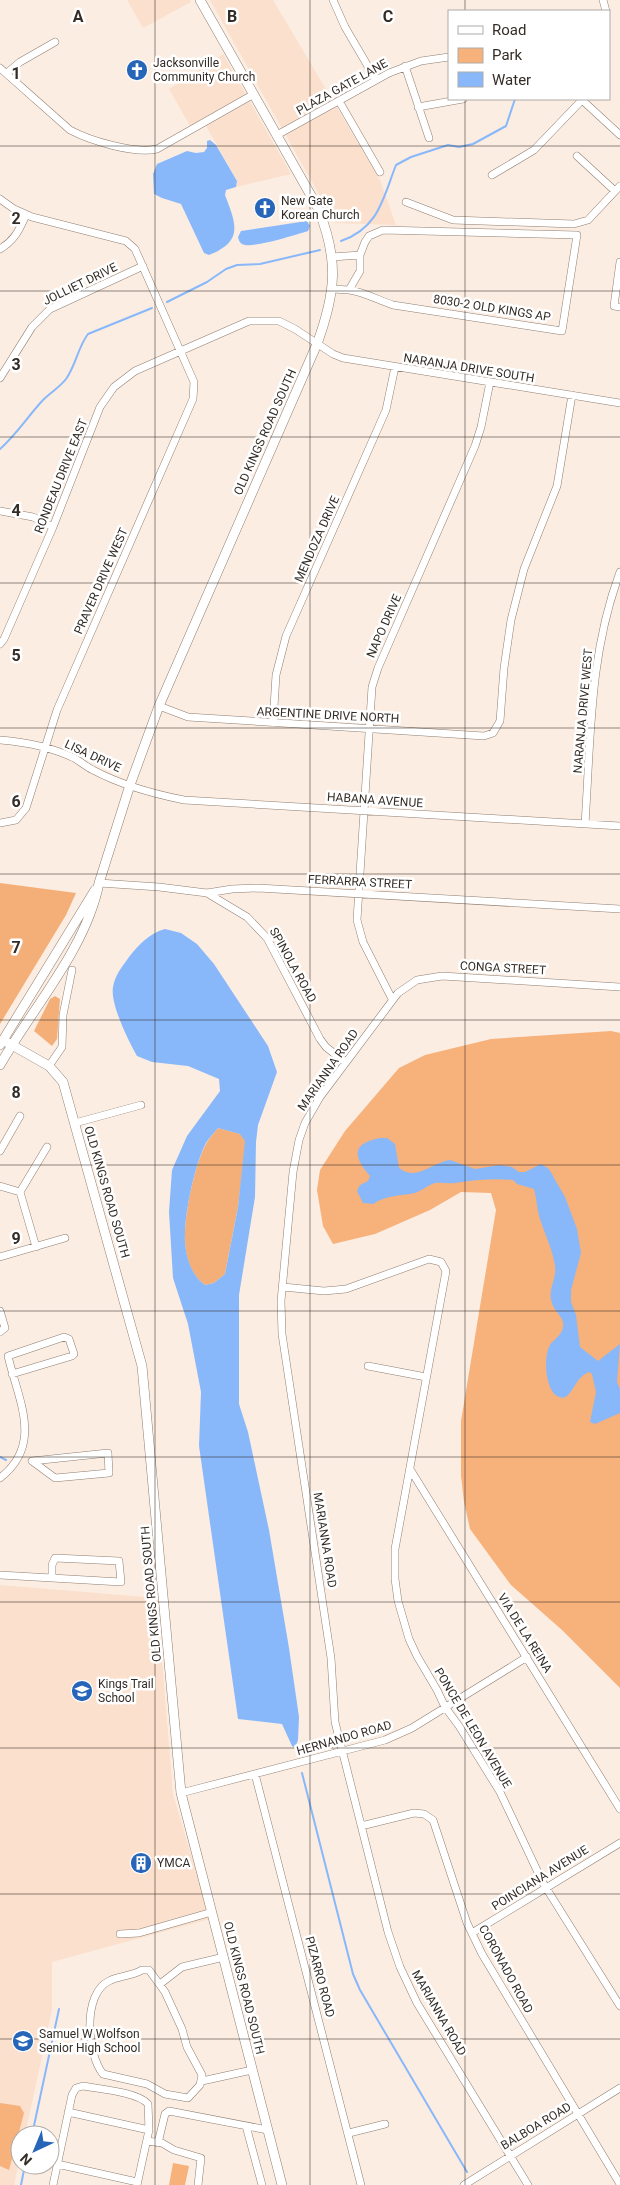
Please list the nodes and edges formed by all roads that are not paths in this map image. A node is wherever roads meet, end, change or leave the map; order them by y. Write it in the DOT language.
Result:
graph roads {
  1 [pos="200,0"];
  2 [pos="333,0"];
  3 [pos="55,42"];
  4 [pos="448,57"];
  5 [pos="405,66"];
  6 [pos="0,68"];
  7 [pos="7,73"];
  8 [pos="376,80"];
  9 [pos="254,94"];
  10 [pos="458,100"];
  11 [pos="581,100"];
  12 [pos="583,100"];
  13 [pos="339,101"];
  14 [pos="418,108"];
  15 [pos="277,135"];
  16 [pos="620,135"];
  17 [pos="429,138"];
  18 [pos="577,156"];
  19 [pos="380,172"];
  20 [pos="492,176"];
  21 [pos="617,188"];
  22 [pos="0,199"];
  23 [pos="406,202"];
  24 [pos="26,215"];
  25 [pos="0,248"];
  26 [pos="360,256"];
  27 [pos="332,257"];
  28 [pos="620,262"];
  29 [pos="143,266"];
  30 [pos="332,289"];
  31 [pos="349,290"];
  32 [pos="620,307"];
  33 [pos="317,344"];
  34 [pos="180,351"];
  35 [pos="395,367"];
  36 [pos="0,378"];
  37 [pos="490,382"];
  38 [pos="572,395"];
  39 [pos="620,403"];
  40 [pos="0,511"];
  41 [pos="53,527"];
  42 [pos="620,572"];
  43 [pos="0,644"];
  44 [pos="159,706"];
  45 [pos="273,722"];
  46 [pos="369,728"];
  47 [pos="0,740"];
  48 [pos="46,748"];
  49 [pos="130,785"];
  50 [pos="364,811"];
  51 [pos="0,823"];
  52 [pos="585,824"];
  53 [pos="620,826"];
  54 [pos="99,883"];
  55 [pos="207,893"];
  56 [pos="358,893"];
  57 [pos="620,909"];
  58 [pos="72,970"];
  59 [pos="620,986"];
  60 [pos="392,999"];
  61 [pos="1,1042"];
  62 [pos="12,1044"];
  63 [pos="345,1062"];
  64 [pos="0,1065"];
  65 [pos="49,1066"];
  66 [pos="141,1105"];
  67 [pos="20,1116"];
  68 [pos="75,1123"];
  69 [pos="47,1147"];
  70 [pos="0,1151"];
  71 [pos="0,1186"];
  72 [pos="20,1192"];
  73 [pos="65,1238"];
  74 [pos="36,1247"];
  75 [pos="0,1257"];
  76 [pos="282,1287"];
  77 [pos="0,1311"];
  78 [pos="0,1332"];
  79 [pos="368,1366"];
  80 [pos="12,1374"];
  81 [pos="426,1377"];
  82 [pos="17,1461"];
  83 [pos="32,1461"];
  84 [pos="410,1469"];
  85 [pos="1,1476"];
  86 [pos="0,1575"];
  87 [pos="52,1578"];
  88 [pos="527,1658"];
  89 [pos="445,1708"];
  90 [pos="342,1752"];
  91 [pos="255,1774"];
  92 [pos="181,1793"];
  93 [pos="620,1808"];
  94 [pos="361,1826"];
  95 [pos="620,1843"];
  96 [pos="546,1888"];
  97 [pos="212,1912"];
  98 [pos="120,1934"];
  99 [pos="472,1934"];
  100 [pos="224,1957"];
  101 [pos="160,1984"];
  102 [pos="620,2006"];
  103 [pos="252,2070"];
  104 [pos="202,2080"];
  105 [pos="620,2088"];
  106 [pos="68,2112"];
  107 [pos="578,2114"];
  108 [pos="385,2124"];
  109 [pos="246,2126"];
  110 [pos="149,2130"];
  111 [pos="268,2130"];
  112 [pos="349,2133"];
  113 [pos="147,2141"];
  114 [pos="158,2142"];
  115 [pos="60,2154"];
  116 [pos="510,2155"];
  117 [pos="60,2164"];
  118 [pos="137,2183"];
  119 [pos="620,2184"];
  120 [pos="198,2185"];
  121 [pos="262,2185"];
  122 [pos="282,2185"];
  123 [pos="361,2185"];
  124 [pos="464,2185"];
  125 [pos="528,2185"];
  1 -- 9 [label="street, OLD KINGS ROAD SOUTH"];
  2 -- 8 [label="street"];
  3 -- 7 [label="street"];
  4 -- 5 [label="street, PLAZA GATE LANE"];
  5 -- 8 [label="street, PLAZA GATE LANE"];
  5 -- 14 [label="street"];
  6 -- 7 [label="street"];
  7 -- 9 [label="street"];
  8 -- 13 [label="street, PLAZA GATE LANE"];
  9 -- 15 [label="street, OLD KINGS ROAD SOUTH"];
  10 -- 14 [label="street"];
  11 -- 20 [label="street"];
  12 -- 16 [label="street"];
  13 -- 15 [label="street, PLAZA GATE LANE"];
  13 -- 19 [label="street"];
  14 -- 17 [label="street"];
  15 -- 27 [label="street, OLD KINGS ROAD SOUTH"];
  18 -- 21 [label="street"];
  21 -- 23 [label="street"];
  22 -- 24 [label="street, PRAVER DRIVE WEST"];
  24 -- 25 [label="street"];
  24 -- 29 [label="street, PRAVER DRIVE WEST"];
  26 -- 27 [label="street"];
  26 -- 31 [label="street, 8030-2 OLD KINGS AP"];
  26 -- 31 [label="street, 8030-2 OLD KINGS AP"];
  27 -- 30 [label="street, OLD KINGS ROAD SOUTH"];
  28 -- 32 [label="street"];
  29 -- 34 [label="street, PRAVER DRIVE WEST"];
  29 -- 36 [label="street, JOLLIET DRIVE"];
  30 -- 31 [label="street"];
  30 -- 33 [label="street, OLD KINGS ROAD SOUTH"];
  33 -- 34 [label="street, NARANJA DRIVE SOUTH"];
  33 -- 35 [label="street, NARANJA DRIVE SOUTH"];
  33 -- 44 [label="street, OLD KINGS ROAD SOUTH"];
  34 -- 41 [label="street, RONDEAU DRIVE EAST"];
  34 -- 48 [label="street, PRAVER DRIVE WEST"];
  35 -- 37 [label="street, NARANJA DRIVE SOUTH"];
  35 -- 45 [label="street, MENDOZA DRIVE"];
  37 -- 38 [label="street, NARANJA DRIVE SOUTH"];
  37 -- 46 [label="street, NAPO DRIVE"];
  38 -- 39 [label="street, NARANJA DRIVE SOUTH"];
  38 -- 46 [label="street, ARGENTINE DRIVE NORTH"];
  40 -- 41 [label="street"];
  41 -- 43 [label="street, RONDEAU DRIVE EAST"];
  42 -- 52 [label="street, NARANJA DRIVE WEST"];
  44 -- 45 [label="street, ARGENTINE DRIVE NORTH"];
  44 -- 49 [label="street, OLD KINGS ROAD SOUTH"];
  45 -- 46 [label="street, ARGENTINE DRIVE NORTH"];
  46 -- 50 [label="street, NAPO DRIVE"];
  47 -- 48 [label="street, LISA DRIVE"];
  48 -- 49 [label="street, LISA DRIVE"];
  48 -- 51 [label="street, PRAVER DRIVE WEST"];
  49 -- 50 [label="street, HABANA AVENUE"];
  49 -- 54 [label="street, OLD KINGS ROAD SOUTH"];
  50 -- 52 [label="street, HABANA AVENUE"];
  50 -- 56 [label="street, NAPO DRIVE"];
  52 -- 53 [label="street, HABANA AVENUE"];
  54 -- 55 [label="street, FERRARRA STREET"];
  54 -- 61 [label="street, OLD KINGS ROAD SOUTH"];
  54 -- 62 [label="street, OLD KINGS ROAD SOUTH"];
  55 -- 56 [label="street, FERRARRA STREET"];
  55 -- 63 [label="street, SPINOLA ROAD"];
  56 -- 57 [label="street, FERRARRA STREET"];
  56 -- 60 [label="street"];
  58 -- 65 [label="street"];
  59 -- 60 [label="street, CONGA STREET"];
  60 -- 63 [label="street, MARIANNA ROAD"];
  61 -- 62 [label="street, OLD KINGS ROAD SOUTH"];
  62 -- 64 [label="street"];
  62 -- 65 [label="street, OLD KINGS ROAD SOUTH"];
  63 -- 76 [label="street, MARIANNA ROAD"];
  65 -- 68 [label="street, OLD KINGS ROAD SOUTH"];
  66 -- 68 [label="street"];
  67 -- 70 [label="street"];
  68 -- 92 [label="street, OLD KINGS ROAD SOUTH"];
  69 -- 72 [label="street"];
  71 -- 72 [label="street"];
  72 -- 74 [label="street"];
  73 -- 74 [label="street"];
  74 -- 75 [label="street"];
  76 -- 81 [label="street, PONCE DE LEON AVENUE"];
  76 -- 90 [label="street, MARIANNA ROAD"];
  77 -- 78 [label="street"];
  79 -- 81 [label="street"];
  80 -- 80 [label="street"];
  80 -- 82 [label="street"];
  81 -- 84 [label="street, PONCE DE LEON AVENUE"];
  82 -- 83 [label="street"];
  82 -- 85 [label="street"];
  83 -- 83 [label="street"];
  84 -- 88 [label="street, VIA DE LA REINA"];
  84 -- 89 [label="street, PONCE DE LEON AVENUE"];
  86 -- 87 [label="street"];
  87 -- 87 [label="street"];
  88 -- 89 [label="street, HERNANDO ROAD"];
  88 -- 93 [label="street, VIA DE LA REINA"];
  89 -- 90 [label="street, HERNANDO ROAD"];
  89 -- 96 [label="street, PONCE DE LEON AVENUE"];
  90 -- 91 [label="street, HERNANDO ROAD"];
  90 -- 94 [label="street, MARIANNA ROAD"];
  91 -- 92 [label="street, HERNANDO ROAD"];
  91 -- 112 [label="street, PIZARRO ROAD"];
  92 -- 97 [label="street, OLD KINGS ROAD SOUTH"];
  94 -- 99 [label="street, CORONADO ROAD"];
  94 -- 116 [label="street, MARIANNA ROAD"];
  95 -- 96 [label="street, POINCIANA AVENUE"];
  96 -- 99 [label="street, POINCIANA AVENUE"];
  96 -- 102 [label="street, PONCE DE LEON AVENUE"];
  97 -- 98 [label="street"];
  97 -- 100 [label="street, OLD KINGS ROAD SOUTH"];
  99 -- 107 [label="street, CORONADO ROAD"];
  100 -- 101 [label="street"];
  100 -- 103 [label="street, OLD KINGS ROAD SOUTH"];
  101 -- 104 [label="street"];
  101 -- 104 [label="street"];
  103 -- 104 [label="street"];
  103 -- 111 [label="street, OLD KINGS ROAD SOUTH"];
  105 -- 107 [label="street, BALBOA ROAD"];
  106 -- 110 [label="street"];
  106 -- 110 [label="street"];
  106 -- 115 [label="street"];
  107 -- 116 [label="street, BALBOA ROAD"];
  107 -- 119 [label="street, CORONADO ROAD"];
  108 -- 112 [label="street"];
  109 -- 111 [label="street"];
  109 -- 114 [label="street"];
  109 -- 121 [label="street"];
  110 -- 113 [label="street"];
  111 -- 122 [label="street, OLD KINGS ROAD SOUTH"];
  112 -- 123 [label="street, PIZARRO ROAD"];
  113 -- 114 [label="street"];
  113 -- 118 [label="street"];
  114 -- 120 [label="street"];
  116 -- 124 [label="street, BALBOA ROAD"];
  116 -- 125 [label="street, MARIANNA ROAD"];
  117 -- 118 [label="street"];
}
